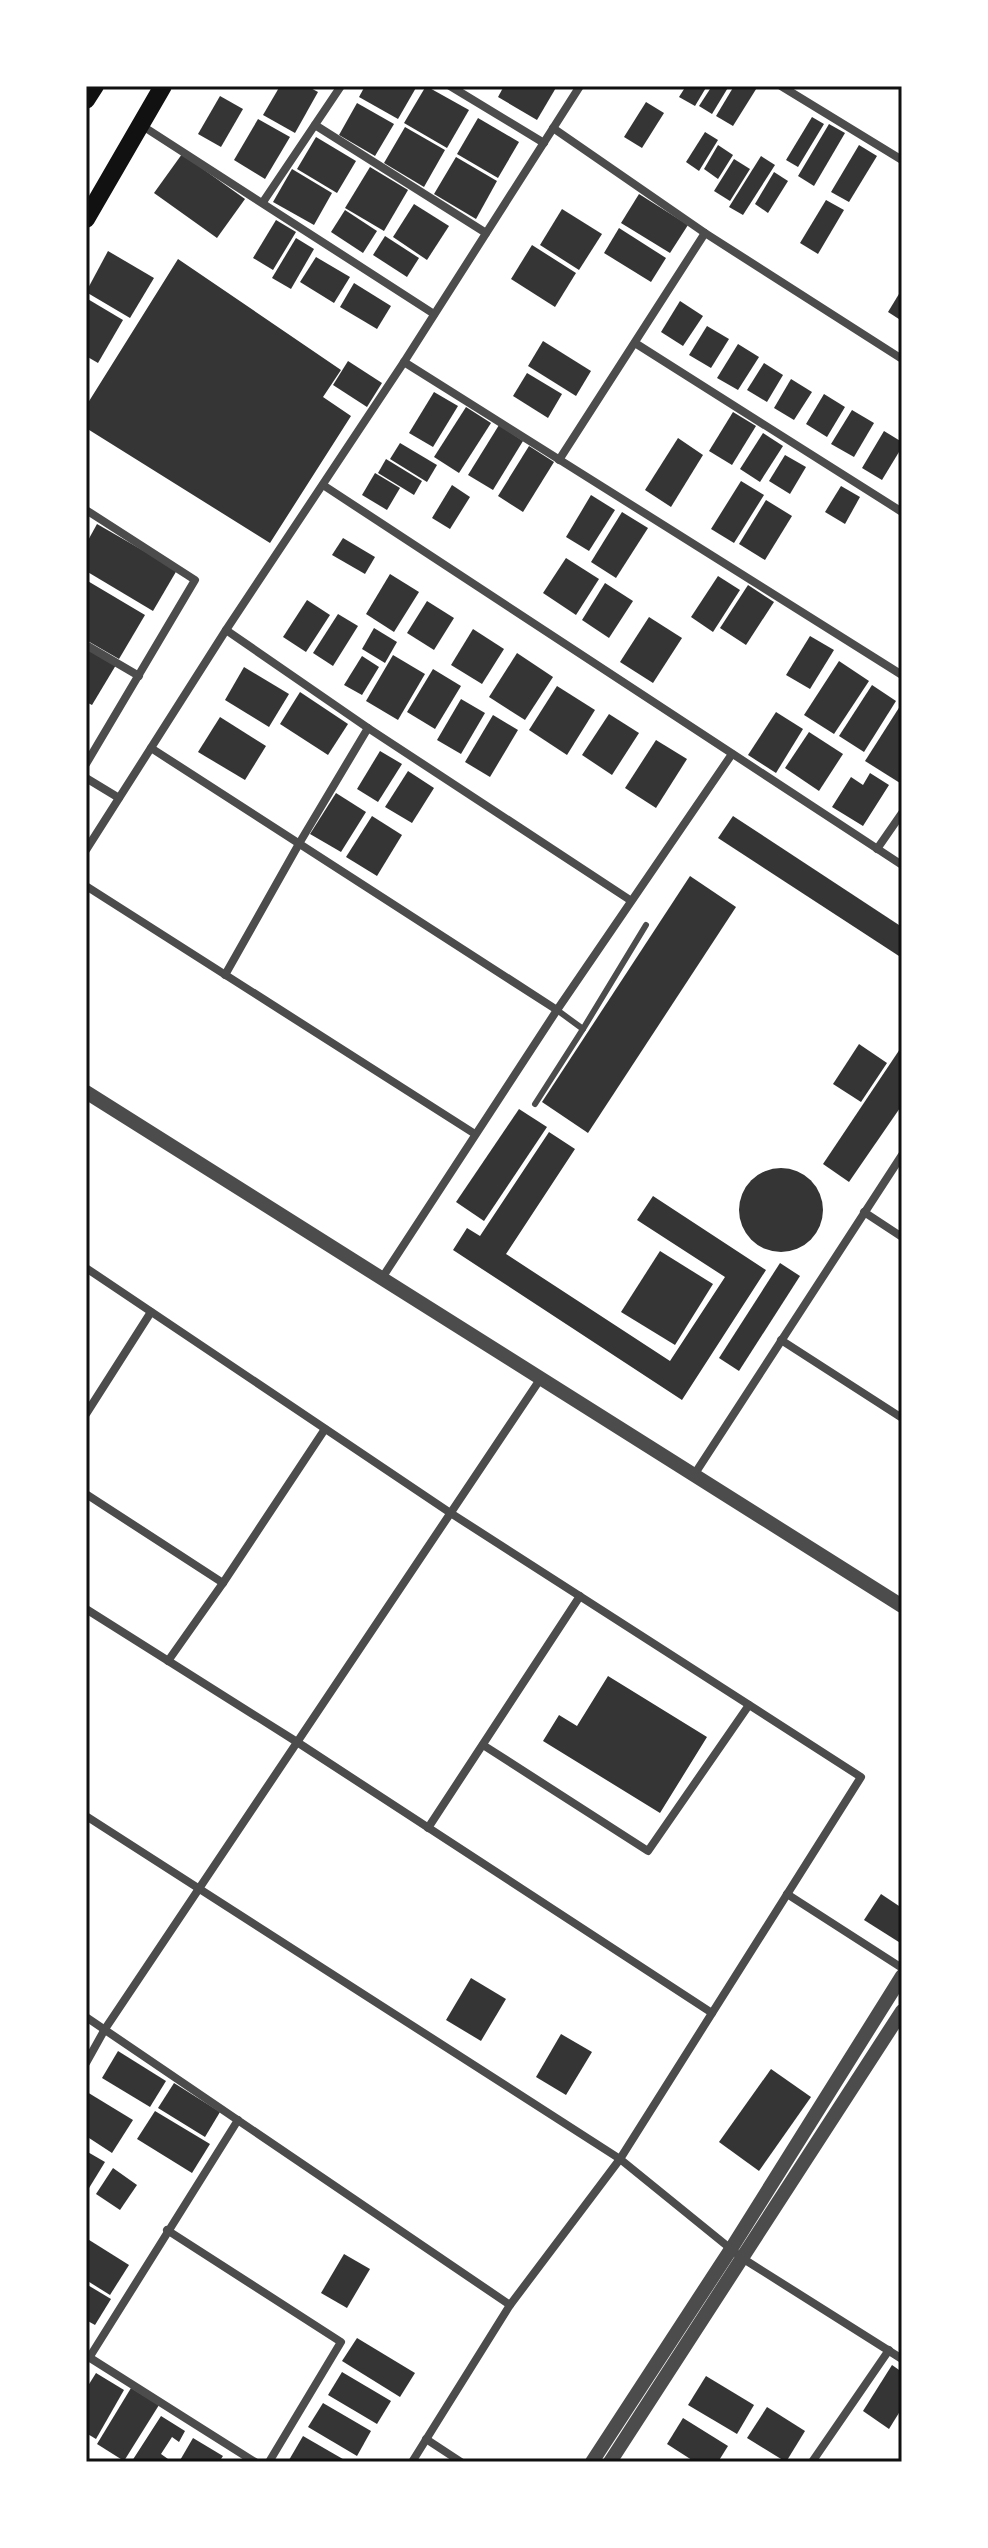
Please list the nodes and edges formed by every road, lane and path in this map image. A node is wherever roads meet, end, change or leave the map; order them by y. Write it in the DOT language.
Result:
graph roads {
  1 [pos="95,86"];
  2 [pos="341,86"];
  3 [pos="450,86"];
  4 [pos="580,86"];
  5 [pos="783,87"];
  6 [pos="158,90"];
  7 [pos="86,100"];
  8 [pos="141,125"];
  9 [pos="315,125"];
  10 [pos="553,128"];
  11 [pos="544,143"];
  12 [pos="902,160"];
  13 [pos="263,202"];
  14 [pos="86,219"];
  15 [pos="486,233"];
  16 [pos="705,233"];
  17 [pos="434,314"];
  18 [pos="635,343"];
  19 [pos="902,359"];
  20 [pos="404,362"];
  21 [pos="559,460"];
  22 [pos="323,485"];
  23 [pos="86,510"];
  24 [pos="902,512"];
  25 [pos="226,630"];
  26 [pos="86,645"];
  27 [pos="902,675"];
  28 [pos="139,676"];
  29 [pos="368,728"];
  30 [pos="151,748"];
  31 [pos="732,754"];
  32 [pos="86,764"];
  33 [pos="86,778"];
  34 [pos="119,798"];
  35 [pos="902,813"];
  36 [pos="300,842"];
  37 [pos="877,849"];
  38 [pos="86,850"];
  39 [pos="902,865"];
  40 [pos="86,886"];
  41 [pos="630,900"];
  42 [pos="646,925"];
  43 [pos="225,975"];
  44 [pos="557,1010"];
  45 [pos="583,1029"];
  46 [pos="86,1092"];
  47 [pos="535,1104"];
  48 [pos="475,1134"];
  49 [pos="902,1155"];
  50 [pos="864,1212"];
  51 [pos="902,1237"];
  52 [pos="86,1268"];
  53 [pos="382,1278"];
  54 [pos="151,1312"];
  55 [pos="781,1340"];
  56 [pos="541,1378"];
  57 [pos="86,1414"];
  58 [pos="902,1418"];
  59 [pos="325,1429"];
  60 [pos="694,1475"];
  61 [pos="86,1494"];
  62 [pos="449,1512"];
  63 [pos="223,1583"];
  64 [pos="580,1596"];
  65 [pos="902,1606"];
  66 [pos="86,1609"];
  67 [pos="168,1661"];
  68 [pos="749,1705"];
  69 [pos="297,1742"];
  70 [pos="483,1745"];
  71 [pos="86,1816"];
  72 [pos="428,1828"];
  73 [pos="199,1888"];
  74 [pos="787,1894"];
  75 [pos="902,1968"];
  76 [pos="902,1976"];
  77 [pos="902,2011"];
  78 [pos="712,2013"];
  79 [pos="86,2017"];
  80 [pos="105,2029"];
  81 [pos="86,2063"];
  82 [pos="238,2120"];
  83 [pos="620,2159"];
  84 [pos="167,2230"];
  85 [pos="736,2253"];
  86 [pos="510,2305"];
  87 [pos="889,2350"];
  88 [pos="88,2357"];
  89 [pos="902,2359"];
  90 [pos="426,2439"];
  91 [pos="255,2462"];
  92 [pos="269,2462"];
  93 [pos="412,2462"];
  94 [pos="461,2462"];
  95 [pos="592,2462"];
  96 [pos="610,2462"];
  97 [pos="812,2462"];
  1 -- 7 [label="main road"];
  2 -- 9 [label="street"];
  3 -- 11 [label="street"];
  4 -- 10 [label="street"];
  5 -- 12 [label="street"];
  6 -- 8 [label="main road"];
  8 -- 13 [label="street"];
  8 -- 14 [label="main road"];
  9 -- 13 [label="street"];
  9 -- 15 [label="street"];
  10 -- 11 [label="street"];
  10 -- 16 [label="street"];
  11 -- 15 [label="street"];
  13 -- 17 [label="street"];
  15 -- 17 [label="street"];
  16 -- 18 [label="street"];
  16 -- 19 [label="street"];
  17 -- 20 [label="street"];
  18 -- 21 [label="street"];
  18 -- 24 [label="street"];
  20 -- 21 [label="street"];
  20 -- 22 [label="street"];
  21 -- 27 [label="street"];
  22 -- 25 [label="street"];
  22 -- 31 [label="street"];
  23 -- 28 [label="street"];
  25 -- 29 [label="street"];
  25 -- 30 [label="street"];
  26 -- 28 [label="street"];
  28 -- 32 [label="street"];
  29 -- 36 [label="street"];
  29 -- 41 [label="street"];
  30 -- 34 [label="street"];
  30 -- 36 [label="street"];
  31 -- 37 [label="street"];
  31 -- 41 [label="street"];
  33 -- 34 [label="street"];
  34 -- 38 [label="street"];
  35 -- 37 [label="street"];
  36 -- 43 [label="street"];
  36 -- 44 [label="street"];
  37 -- 39 [label="street"];
  40 -- 43 [label="street"];
  41 -- 44 [label="street"];
  42 -- 45 [label="lane"];
  43 -- 48 [label="street"];
  44 -- 45 [label="lane"];
  44 -- 48 [label="street"];
  45 -- 47 [label="lane"];
  46 -- 53 [label="street"];
  48 -- 53 [label="street"];
  49 -- 50 [label="street"];
  50 -- 51 [label="street"];
  50 -- 55 [label="street"];
  52 -- 54 [label="street"];
  53 -- 56 [label="street"];
  54 -- 57 [label="street"];
  54 -- 59 [label="street"];
  55 -- 58 [label="street"];
  55 -- 60 [label="street"];
  56 -- 60 [label="street"];
  56 -- 62 [label="street"];
  59 -- 62 [label="street"];
  59 -- 63 [label="street"];
  60 -- 65 [label="street"];
  61 -- 63 [label="street"];
  62 -- 64 [label="street"];
  62 -- 69 [label="street"];
  63 -- 67 [label="street"];
  64 -- 68 [label="street"];
  64 -- 70 [label="street"];
  66 -- 67 [label="street"];
  67 -- 69 [label="street"];
  68 -- 70 [label="street"];
  68 -- 74 [label="street"];
  69 -- 72 [label="street"];
  69 -- 73 [label="street"];
  70 -- 72 [label="street"];
  71 -- 73 [label="street"];
  72 -- 78 [label="street"];
  73 -- 80 [label="street"];
  73 -- 83 [label="street"];
  74 -- 75 [label="street"];
  74 -- 78 [label="street"];
  76 -- 85 [label="street"];
  77 -- 85 [label="street"];
  78 -- 83 [label="street"];
  79 -- 80 [label="street"];
  80 -- 81 [label="street"];
  80 -- 82 [label="street"];
  82 -- 84 [label="street"];
  82 -- 86 [label="street"];
  83 -- 85 [label="street"];
  83 -- 86 [label="street"];
  84 -- 88 [label="street"];
  84 -- 92 [label="street"];
  85 -- 87 [label="street"];
  85 -- 95 [label="street"];
  85 -- 96 [label="street"];
  86 -- 90 [label="street"];
  87 -- 89 [label="street"];
  87 -- 97 [label="street"];
  88 -- 91 [label="street"];
  90 -- 93 [label="street"];
  90 -- 94 [label="street"];
}
